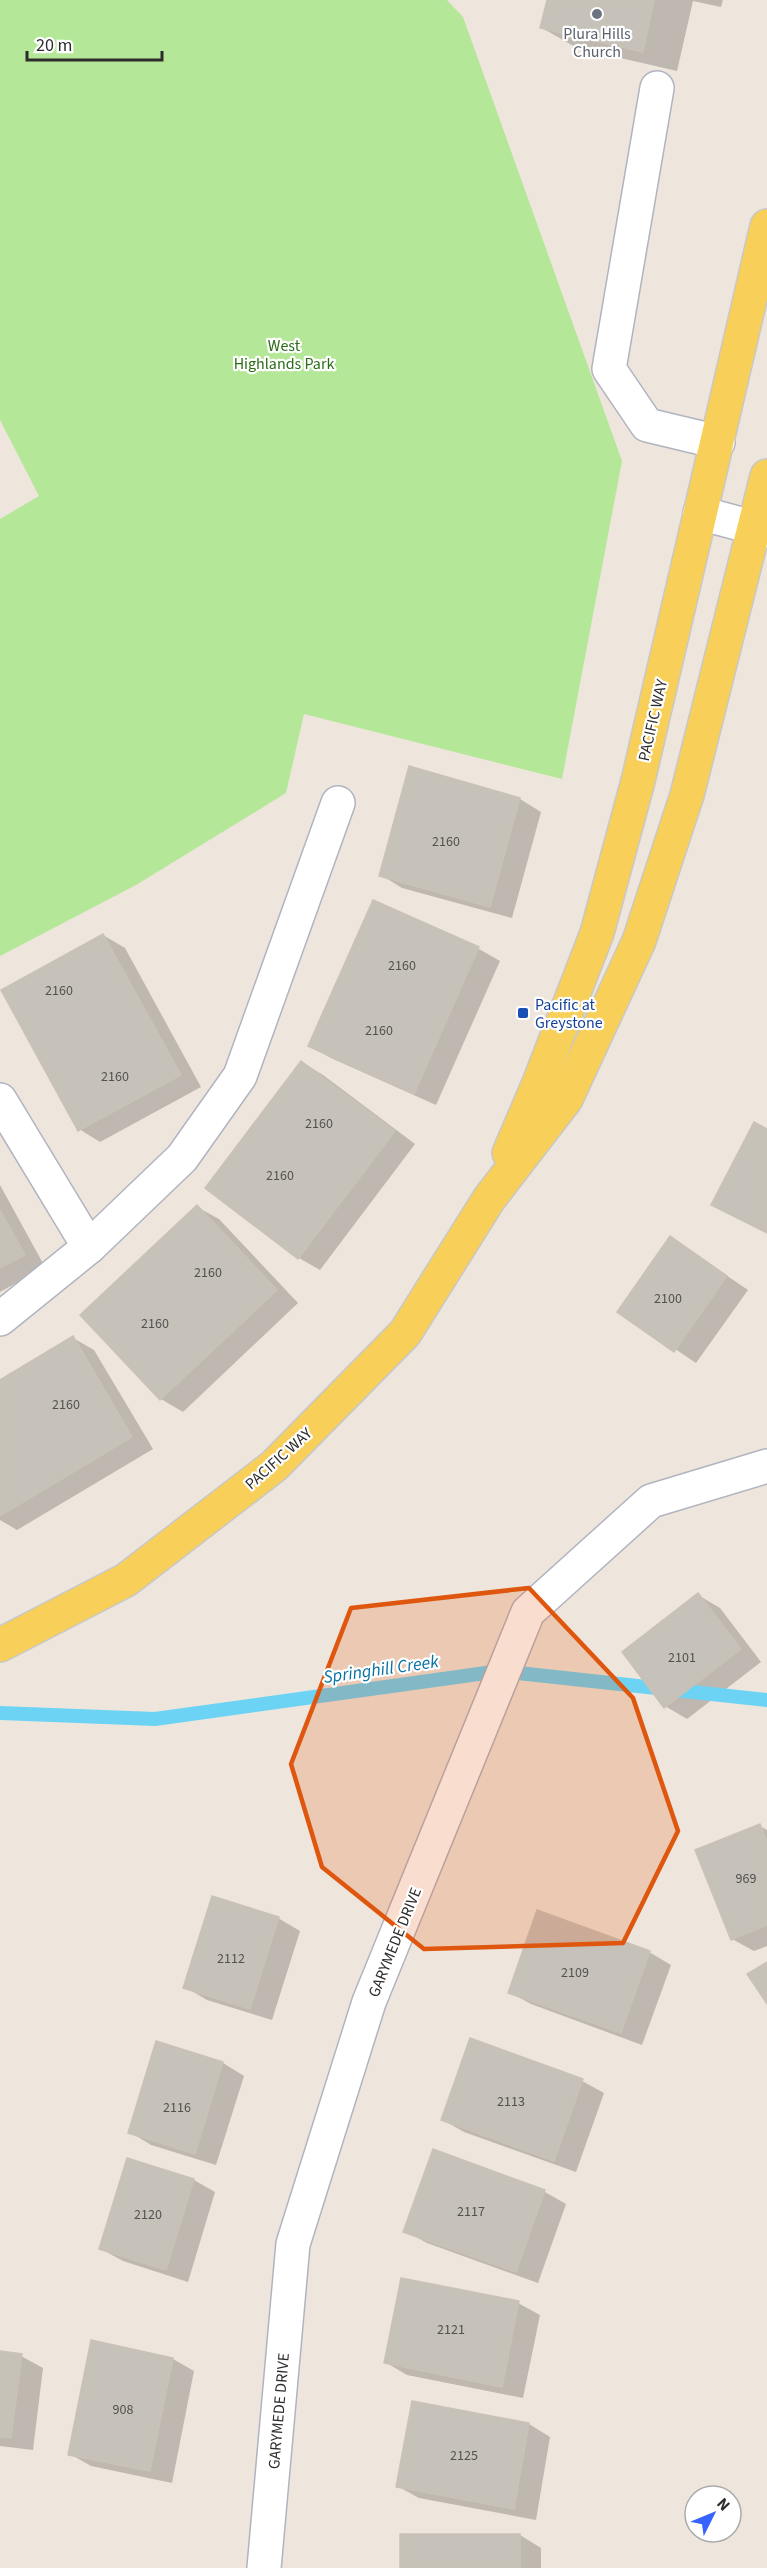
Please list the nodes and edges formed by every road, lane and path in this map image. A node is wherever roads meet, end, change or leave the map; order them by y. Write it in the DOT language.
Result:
graph roads {
  1 [pos="657,88"];
  2 [pos="767,226"];
  3 [pos="718,442"];
  4 [pos="767,476"];
  5 [pos="700,513"];
  6 [pos="761,529"];
  7 [pos="338,803"];
  8 [pos="0,1100"];
  9 [pos="489,1198"];
  10 [pos="89,1247"];
  11 [pos="0,1319"];
  12 [pos="767,1466"];
  13 [pos="0,1644"];
  14 [pos="264,2568"];
  1 -- 3 [label="street"];
  2 -- 3 [label="main road, PACIFIC WAY"];
  3 -- 5 [label="main road, PACIFIC WAY"];
  4 -- 6 [label="main road, PACIFIC WAY"];
  5 -- 6 [label="street"];
  5 -- 9 [label="main road, PACIFIC WAY"];
  6 -- 9 [label="main road, PACIFIC WAY"];
  7 -- 10 [label="street"];
  8 -- 10 [label="street"];
  9 -- 13 [label="main road, PACIFIC WAY"];
  10 -- 11 [label="street"];
  12 -- 14 [label="street, GARYMEDE DRIVE"];
}
